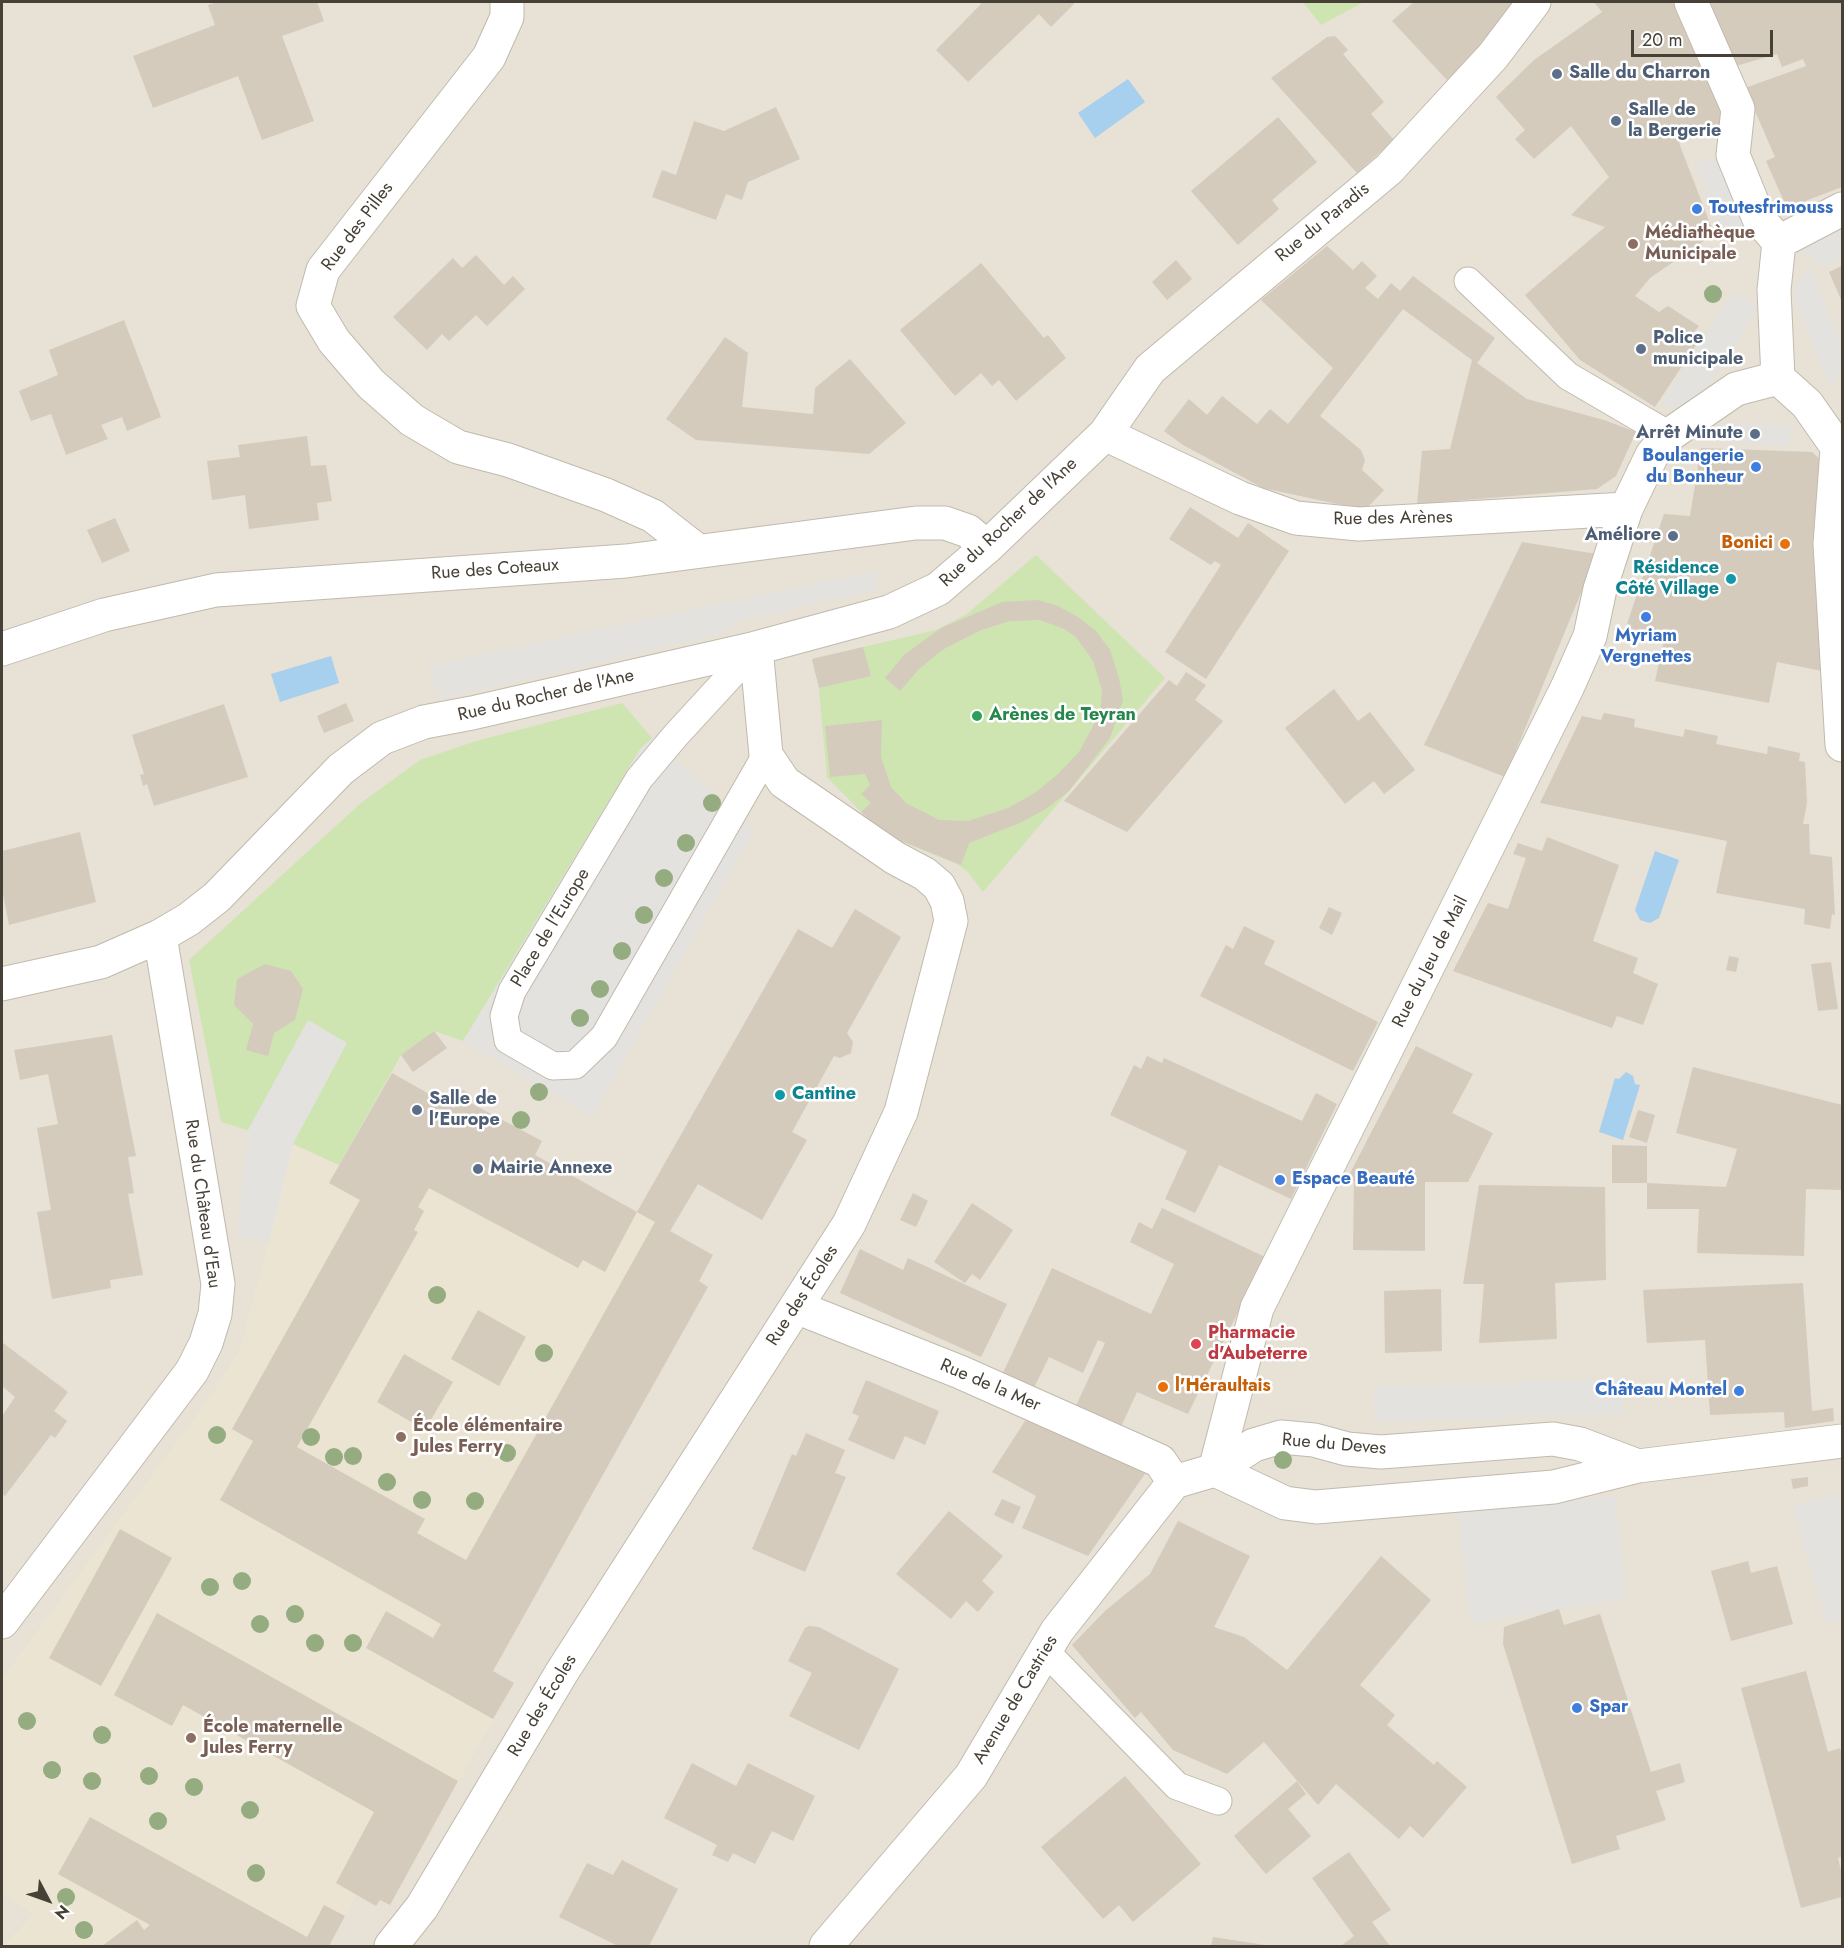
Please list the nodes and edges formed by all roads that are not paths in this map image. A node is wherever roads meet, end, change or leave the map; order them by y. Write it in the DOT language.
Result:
graph roads {
  1 [pos="507,2"];
  2 [pos="1534,2"];
  3 [pos="1691,2"];
  4 [pos="1842,209"];
  5 [pos="1779,242"];
  6 [pos="1468,280"];
  7 [pos="1778,378"];
  8 [pos="1105,434"];
  9 [pos="1660,445"];
  10 [pos="1840,451"];
  11 [pos="1626,509"];
  12 [pos="987,548"];
  13 [pos="698,552"];
  14 [pos="756,648"];
  15 [pos="2,649"];
  16 [pos="1842,744"];
  17 [pos="766,755"];
  18 [pos="159,936"];
  19 [pos="2,984"];
  20 [pos="796,1307"];
  21 [pos="1842,1441"];
  22 [pos="1638,1466"];
  23 [pos="1215,1470"];
  24 [pos="1174,1482"];
  25 [pos="2,1622"];
  26 [pos="1045,1651"];
  27 [pos="1218,1801"];
  28 [pos="391,1947"];
  29 [pos="826,1947"];
  1 -- 13 [label="street, Rue des Pilles"];
  2 -- 8 [label="street, Rue du Paradis"];
  3 -- 5 [label="street"];
  4 -- 5 [label="street"];
  5 -- 7 [label="street"];
  6 -- 9 [label="lane"];
  7 -- 9 [label="street"];
  7 -- 10 [label="street"];
  8 -- 11 [label="street, Rue des Arènes"];
  8 -- 12 [label="street, Rue du Rocher de l'Ane"];
  9 -- 11 [label="street, Rue du Jeu de Mail"];
  10 -- 16 [label="street"];
  11 -- 23 [label="street, Rue du Jeu de Mail"];
  12 -- 13 [label="street, Rue des Coteaux"];
  12 -- 14 [label="street, Rue du Rocher de l'Ane"];
  13 -- 15 [label="street, Rue des Coteaux"];
  14 -- 17 [label="street, Rue des Écoles"];
  14 -- 17 [label="lane, Place de l'Europe"];
  14 -- 18 [label="street, Rue du Rocher de l'Ane"];
  17 -- 20 [label="street, Rue des Écoles"];
  18 -- 19 [label="street, Rue du Rocher de l'Ane"];
  18 -- 25 [label="street, Rue du Château d'Eau"];
  20 -- 24 [label="street, Rue de la Mer"];
  20 -- 28 [label="street, Rue des Écoles"];
  21 -- 22 [label="street, Rue du Deves"];
  22 -- 23 [label="street, Rue du Deves"];
  22 -- 23 [label="street, Rue du Deves"];
  23 -- 24 [label="street"];
  24 -- 26 [label="street, Avenue de Castries"];
  26 -- 27 [label="lane"];
  26 -- 29 [label="street, Avenue de Castries"];
}
